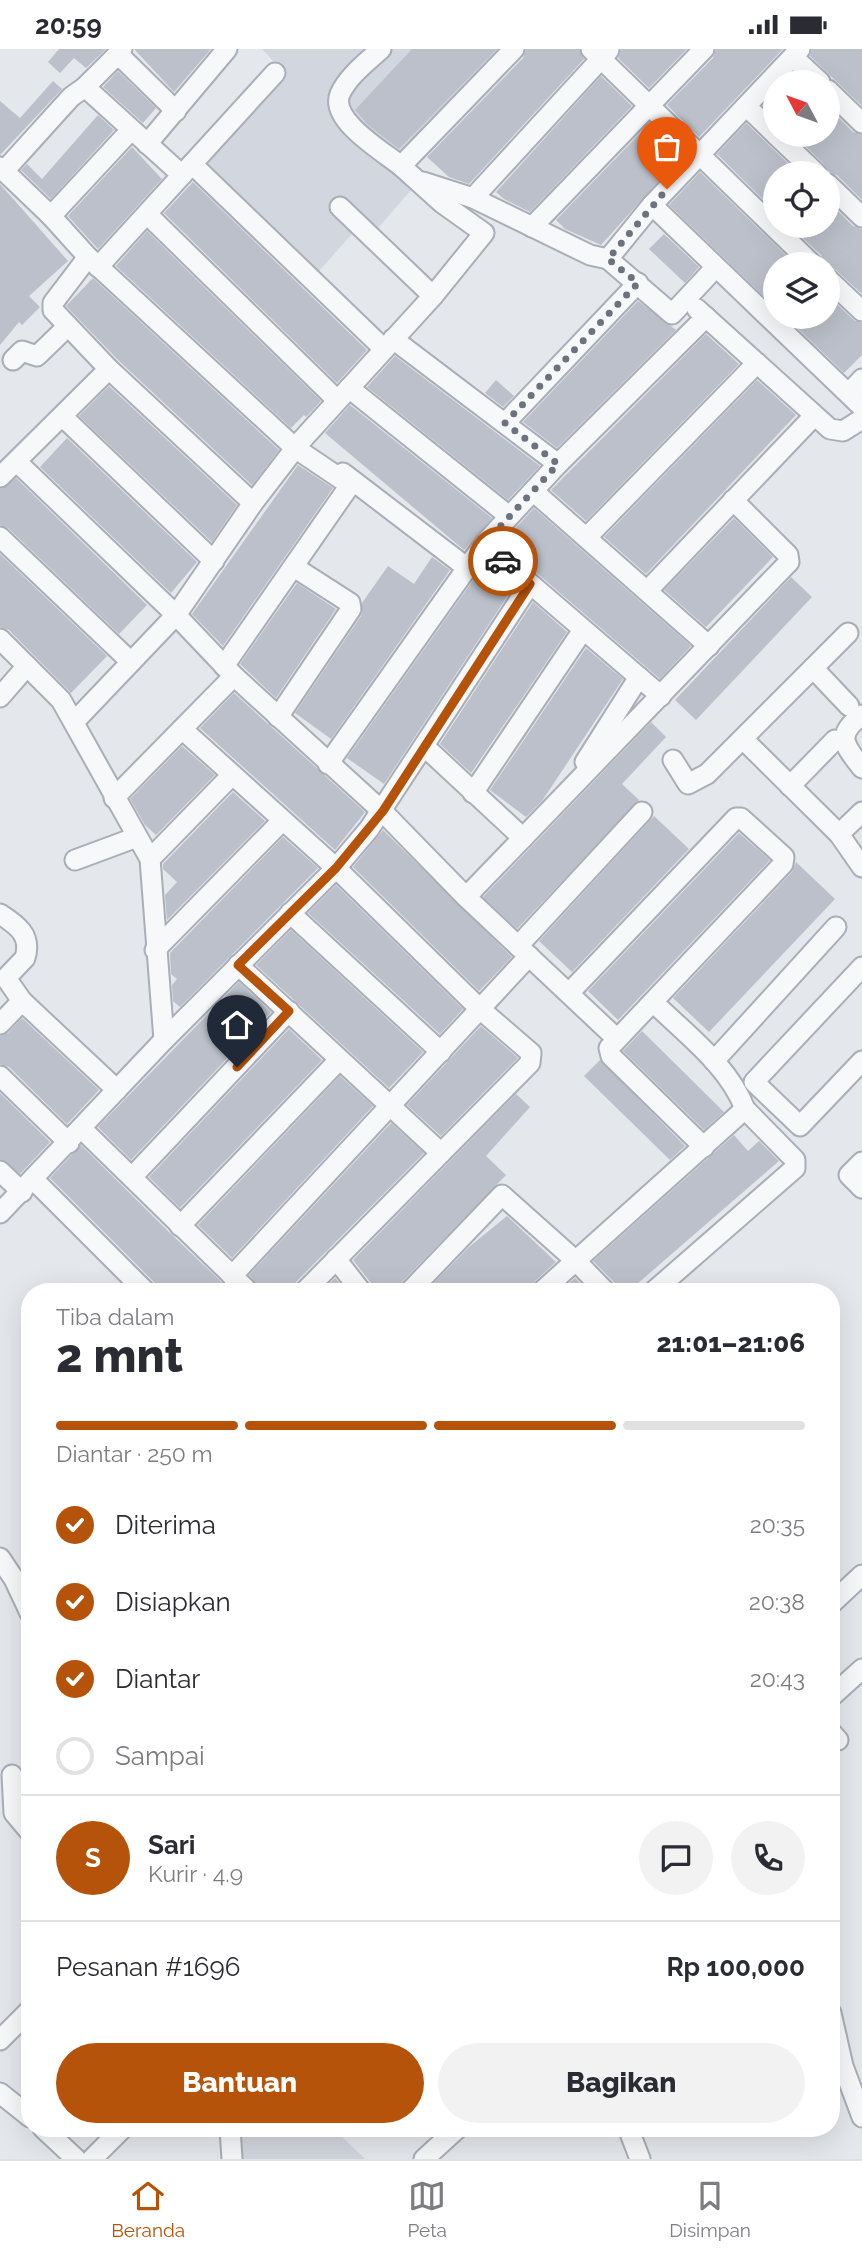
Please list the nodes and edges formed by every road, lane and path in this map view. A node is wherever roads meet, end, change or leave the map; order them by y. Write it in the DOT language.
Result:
graph roads {
  1 [pos="227,49"];
  2 [pos="381,49"];
  3 [pos="514,49"];
  4 [pos="704,49"];
  5 [pos="120,51"];
  6 [pos="600,52"];
  7 [pos="796,53"];
  8 [pos="810,70"];
  9 [pos="275,73"];
  10 [pos="85,87"];
  11 [pos="840,102"];
  12 [pos="648,106"];
  13 [pos="746,106"];
  14 [pos="176,111"];
  15 [pos="763,122"];
  16 [pos="862,123"];
  17 [pos="131,130"];
  18 [pos="147,144"];
  19 [pos="789,147"];
  20 [pos="699,157"];
  21 [pos="804,161"];
  22 [pos="2,168"];
  23 [pos="187,170"];
  24 [pos="407,173"];
  25 [pos="840,196"];
  26 [pos="473,198"];
  27 [pos="652,205"];
  28 [pos="340,207"];
  29 [pos="495,208"];
  30 [pos="147,215"];
  31 [pos="51,216"];
  32 [pos="862,218"];
  33 [pos="532,227"];
  34 [pos="484,233"];
  35 [pos="799,252"];
  36 [pos="608,259"];
  37 [pos="93,262"];
  38 [pos="715,268"];
  39 [pos="638,283"];
  40 [pos="840,290"];
  41 [pos="433,296"];
  42 [pos="686,299"];
  43 [pos="862,311"];
  44 [pos="706,317"];
  45 [pos="68,326"];
  46 [pos="389,344"];
  47 [pos="13,359"];
  48 [pos="757,363"];
  49 [pos="109,369"];
  50 [pos="858,393"];
  51 [pos="343,394"];
  52 [pos="814,416"];
  53 [pos="63,417"];
  54 [pos="862,419"];
  55 [pos="505,423"];
  56 [pos="298,445"];
  57 [pos="17,462"];
  58 [pos="558,464"];
  59 [pos="0,477"];
  60 [pos="533,491"];
  61 [pos="733,500"];
  62 [pos="253,503"];
  63 [pos="509,516"];
  64 [pos="0,537"];
  65 [pos="587,537"];
  66 [pos="484,544"];
  67 [pos="214,561"];
  68 [pos="294,567"];
  69 [pos="466,567"];
  70 [pos="530,584"];
  71 [pos="649,590"];
  72 [pos="176,615"];
  73 [pos="583,630"];
  74 [pos="848,633"];
  75 [pos="0,639"];
  76 [pos="709,646"];
  77 [pos="131,662"];
  78 [pos="27,666"];
  79 [pos="813,668"];
  80 [pos="229,671"];
  81 [pos="639,677"];
  82 [pos="661,696"];
  83 [pos="0,697"];
  84 [pos="856,711"];
  85 [pos="278,717"];
  86 [pos="74,722"];
  87 [pos="182,729"];
  88 [pos="743,739"];
  89 [pos="835,740"];
  90 [pos="424,747"];
  91 [pos="673,760"];
  92 [pos="328,764"];
  93 [pos="862,768"];
  94 [pos="232,775"];
  95 [pos="790,786"];
  96 [pos="474,793"];
  97 [pos="564,796"];
  98 [pos="114,798"];
  99 [pos="383,811"];
  100 [pos="642,812"];
  101 [pos="862,812"];
  102 [pos="282,821"];
  103 [pos="839,834"];
  104 [pos="136,837"];
  105 [pos="523,838"];
  106 [pos="150,859"];
  107 [pos="75,860"];
  108 [pos="862,867"];
  109 [pos="336,868"];
  110 [pos="467,897"];
  111 [pos="290,913"];
  112 [pos="0,914"];
  113 [pos="836,927"];
  114 [pos="155,950"];
  115 [pos="524,951"];
  116 [pos="238,965"];
  117 [pos="862,967"];
  118 [pos="570,992"];
  119 [pos="22,1001"];
  120 [pos="653,1002"];
  121 [pos="480,1009"];
  122 [pos="289,1011"];
  123 [pos="0,1024"];
  124 [pos="616,1038"];
  125 [pos="164,1040"];
  126 [pos="441,1052"];
  127 [pos="339,1060"];
  128 [pos="714,1061"];
  129 [pos="862,1061"];
  130 [pos="0,1076"];
  131 [pos="117,1090"];
  132 [pos="389,1108"];
  133 [pos="745,1109"];
  134 [pos="76,1136"];
  135 [pos="704,1147"];
  136 [pos="441,1153"];
  137 [pos="0,1171"];
  138 [pos="132,1177"];
  139 [pos="28,1185"];
  140 [pos="0,1213"];
  141 [pos="180,1226"];
  142 [pos="336,1259"];
  143 [pos="576,1261"];
  144 [pos="232,1276"];
  145 [pos="136,1283"];
  146 [pos="239,1283"];
  147 [pos="312,1283"];
  148 [pos="355,1283"];
  149 [pos="418,1283"];
  150 [pos="551,1283"];
  151 [pos="597,1283"];
  152 [pos="663,1283"];
  153 [pos="0,1558"];
  154 [pos="862,1575"];
  155 [pos="21,1594"];
  156 [pos="840,1596"];
  157 [pos="862,1669"];
  158 [pos="840,1689"];
  159 [pos="12,1775"];
  160 [pos="21,1821"];
  161 [pos="21,2019"];
  162 [pos="0,2040"];
  163 [pos="840,2050"];
  164 [pos="0,2092"];
  165 [pos="21,2110"];
  166 [pos="862,2117"];
  167 [pos="53,2137"];
  168 [pos="114,2137"];
  169 [pos="231,2137"];
  170 [pos="448,2137"];
  171 [pos="631,2137"];
  172 [pos="76,2159"];
  173 [pos="93,2159"];
  174 [pos="232,2159"];
  175 [pos="424,2159"];
  176 [pos="640,2159"];
  1 -- 14 [label="street"];
  2 -- 24 [label="street"];
  3 -- 24 [label="street"];
  4 -- 12 [label="street"];
  5 -- 10 [label="street"];
  5 -- 14 [label="street"];
  6 -- 12 [label="street"];
  6 -- 26 [label="street"];
  7 -- 8 [label="street"];
  7 -- 13 [label="street"];
  9 -- 23 [label="street"];
  10 -- 17 [label="street"];
  10 -- 22 [label="street"];
  11 -- 16 [label="street"];
  12 -- 20 [label="street"];
  12 -- 33 [label="street"];
  13 -- 15 [label="street"];
  13 -- 20 [label="street"];
  14 -- 18 [label="street"];
  17 -- 18 [label="street"];
  17 -- 31 [label="street"];
  18 -- 23 [label="street"];
  19 -- 21 [label="street"];
  20 -- 27 [label="street"];
  20 -- 35 [label="street"];
  22 -- 31 [label="street"];
  23 -- 30 [label="street"];
  23 -- 46 [label="street"];
  24 -- 26 [label="street"];
  24 -- 34 [label="street"];
  25 -- 32 [label="street"];
  26 -- 29 [label="street"];
  27 -- 36 [label="street"];
  27 -- 38 [label="street"];
  28 -- 41 [label="street"];
  29 -- 33 [label="street"];
  29 -- 34 [label="street"];
  30 -- 37 [label="street"];
  30 -- 51 [label="street"];
  31 -- 37 [label="street"];
  33 -- 36 [label="street"];
  34 -- 41 [label="street"];
  36 -- 39 [label="street"];
  37 -- 45 [label="street"];
  37 -- 56 [label="street"];
  38 -- 42 [label="street"];
  38 -- 50 [label="street"];
  39 -- 42 [label="street"];
  39 -- 55 [label="street"];
  40 -- 43 [label="street"];
  41 -- 46 [label="street"];
  42 -- 44 [label="street"];
  44 -- 48 [label="street"];
  44 -- 58 [label="street"];
  45 -- 47 [label="street"];
  45 -- 49 [label="street"];
  46 -- 51 [label="street"];
  46 -- 55 [label="street"];
  48 -- 52 [label="street"];
  48 -- 65 [label="street"];
  49 -- 53 [label="street"];
  49 -- 62 [label="street"];
  51 -- 56 [label="street"];
  51 -- 63 [label="street"];
  52 -- 54 [label="street"];
  52 -- 61 [label="street"];
  53 -- 57 [label="street"];
  53 -- 67 [label="street"];
  55 -- 58 [label="street"];
  56 -- 62 [label="street"];
  56 -- 68 [label="street"];
  56 -- 69 [label="street"];
  57 -- 59 [label="street"];
  57 -- 72 [label="street"];
  58 -- 60 [label="street"];
  60 -- 63 [label="street"];
  60 -- 65 [label="street"];
  61 -- 71 [label="street"];
  61 -- 76 [label="street"];
  62 -- 67 [label="street"];
  63 -- 66 [label="street"];
  64 -- 77 [label="street"];
  65 -- 71 [label="street"];
  66 -- 69 [label="street"];
  66 -- 70 [label="street"];
  67 -- 72 [label="street"];
  68 -- 80 [label="street"];
  68 -- 85 [label="street"];
  69 -- 92 [label="street"];
  70 -- 73 [label="street"];
  70 -- 90 [label="street"];
  71 -- 76 [label="street"];
  72 -- 77 [label="street"];
  72 -- 80 [label="street"];
  73 -- 81 [label="street"];
  73 -- 96 [label="street"];
  74 -- 79 [label="street"];
  75 -- 78 [label="street"];
  76 -- 82 [label="street"];
  77 -- 86 [label="street"];
  78 -- 83 [label="street"];
  78 -- 86 [label="street"];
  79 -- 84 [label="street"];
  79 -- 88 [label="street"];
  80 -- 85 [label="street"];
  80 -- 87 [label="street"];
  81 -- 82 [label="street"];
  81 -- 97 [label="street"];
  82 -- 97 [label="street"];
  84 -- 93 [label="street"];
  85 -- 92 [label="street"];
  86 -- 98 [label="street"];
  87 -- 94 [label="street"];
  87 -- 98 [label="street"];
  88 -- 91 [label="street"];
  88 -- 95 [label="street"];
  89 -- 95 [label="street"];
  90 -- 96 [label="street"];
  90 -- 99 [label="street"];
  92 -- 99 [label="street"];
  94 -- 102 [label="street"];
  94 -- 106 [label="street"];
  95 -- 103 [label="street"];
  96 -- 105 [label="street"];
  97 -- 105 [label="street"];
  98 -- 104 [label="street"];
  99 -- 109 [label="street"];
  99 -- 110 [label="street"];
  100 -- 115 [label="street"];
  101 -- 103 [label="street"];
  102 -- 109 [label="street"];
  102 -- 114 [label="street"];
  103 -- 108 [label="street"];
  104 -- 106 [label="street"];
  104 -- 107 [label="street"];
  105 -- 110 [label="street"];
  106 -- 114 [label="street"];
  109 -- 111 [label="street"];
  109 -- 121 [label="street"];
  110 -- 115 [label="street"];
  111 -- 116 [label="street"];
  111 -- 126 [label="street"];
  112 -- 119 [label="street"];
  113 -- 128 [label="street"];
  114 -- 125 [label="street"];
  115 -- 118 [label="street"];
  115 -- 121 [label="street"];
  116 -- 122 [label="street"];
  116 -- 125 [label="street"];
  117 -- 129 [label="street"];
  118 -- 120 [label="street"];
  118 -- 124 [label="street"];
  119 -- 123 [label="street"];
  119 -- 131 [label="street"];
  120 -- 124 [label="street"];
  120 -- 128 [label="street"];
  121 -- 126 [label="street"];
  121 -- 136 [label="street"];
  122 -- 127 [label="street"];
  122 -- 138 [label="street"];
  124 -- 135 [label="street"];
  125 -- 131 [label="street"];
  126 -- 132 [label="street"];
  127 -- 132 [label="street"];
  127 -- 141 [label="street"];
  128 -- 133 [label="street"];
  130 -- 134 [label="street"];
  131 -- 134 [label="street"];
  132 -- 136 [label="street"];
  132 -- 144 [label="street"];
  133 -- 135 [label="street"];
  133 -- 152 [label="street"];
  134 -- 138 [label="street"];
  134 -- 139 [label="street"];
  135 -- 143 [label="street"];
  136 -- 142 [label="street"];
  137 -- 139 [label="street"];
  138 -- 141 [label="street"];
  139 -- 140 [label="street"];
  139 -- 145 [label="street"];
  141 -- 144 [label="street"];
  142 -- 147 [label="street"];
  142 -- 148 [label="street"];
  143 -- 149 [label="street"];
  143 -- 150 [label="street"];
  143 -- 151 [label="street"];
  144 -- 146 [label="street"];
  153 -- 155 [label="street"];
  154 -- 156 [label="street"];
  157 -- 158 [label="street"];
  159 -- 160 [label="street"];
  161 -- 162 [label="street"];
  163 -- 166 [label="street"];
  164 -- 165 [label="street"];
  167 -- 172 [label="street"];
  168 -- 173 [label="street"];
  169 -- 174 [label="street"];
  170 -- 175 [label="street"];
  171 -- 176 [label="street"];
}
